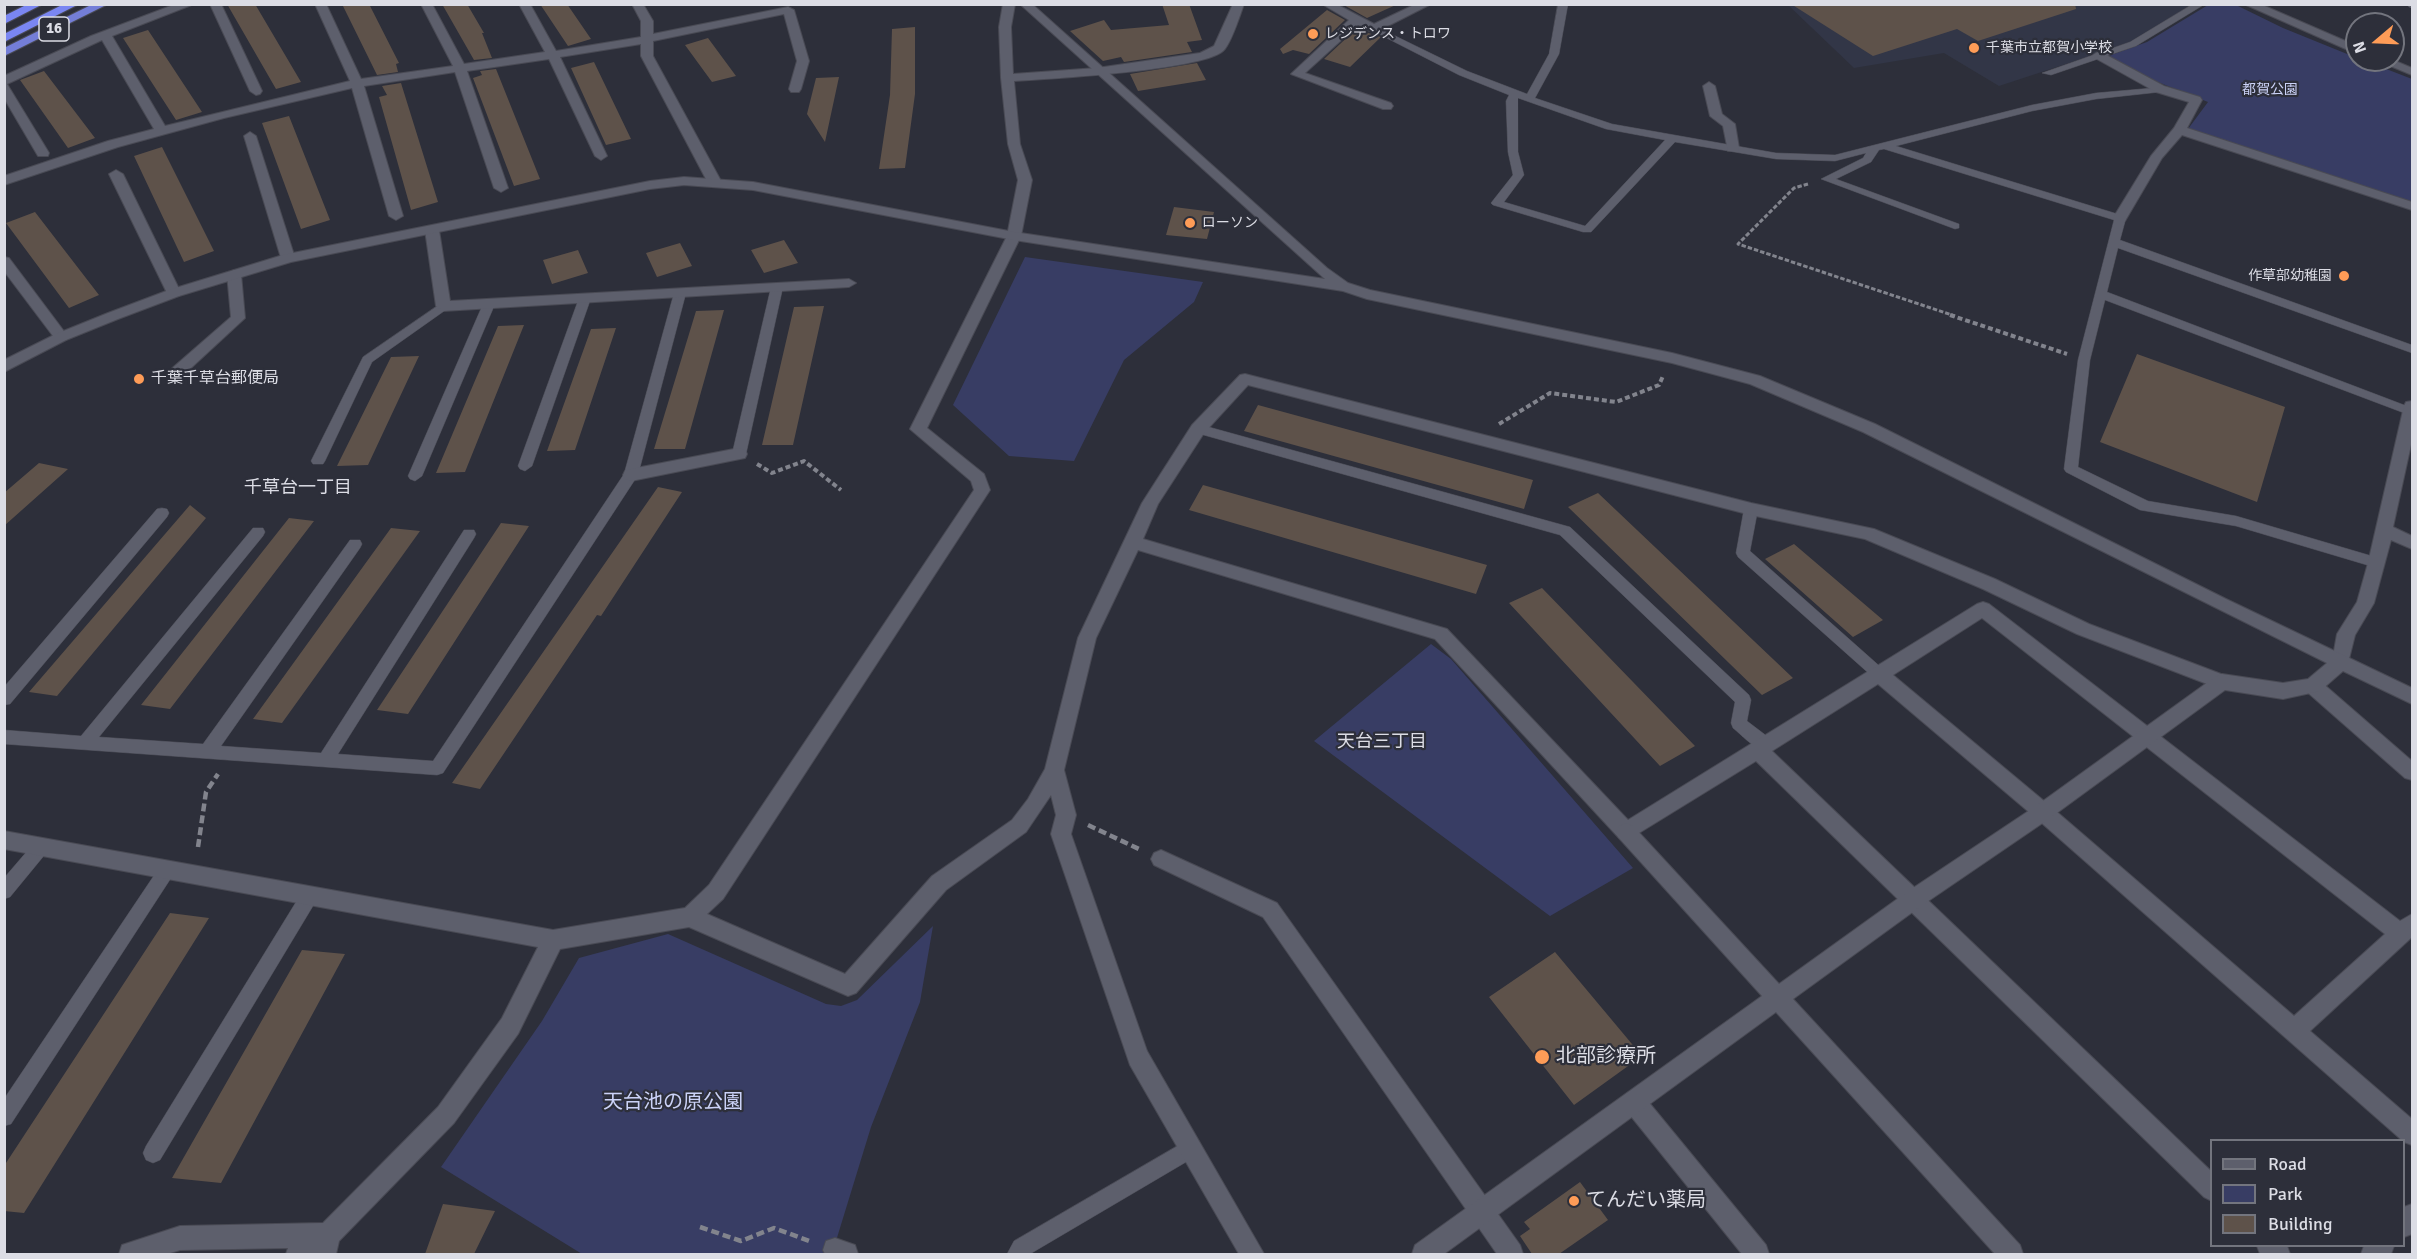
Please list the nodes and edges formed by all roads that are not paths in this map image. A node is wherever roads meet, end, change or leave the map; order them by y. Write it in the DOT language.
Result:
graph roads {
  1 [pos="38,4"];
  2 [pos="74,4"];
  3 [pos="102,4"];
  4 [pos="189,4"];
  5 [pos="215,4"];
  6 [pos="320,4"];
  7 [pos="426,4"];
  8 [pos="524,4"];
  9 [pos="637,4"];
  10 [pos="1009,4"];
  11 [pos="1025,4"];
  12 [pos="1239,4"];
  13 [pos="1327,4"];
  14 [pos="1426,4"];
  15 [pos="1563,4"];
  16 [pos="2201,4"];
  17 [pos="2249,4"];
  18 [pos="4,21"];
  19 [pos="1355,21"];
  20 [pos="1374,29"];
  21 [pos="105,35"];
  22 [pos="4,39"];
  23 [pos="647,39"];
  24 [pos="2345,45"];
  25 [pos="4,53"];
  26 [pos="553,55"];
  27 [pos="2099,55"];
  28 [pos="460,68"];
  29 [pos="1097,72"];
  30 [pos="2047,73"];
  31 [pos="1007,78"];
  32 [pos="4,81"];
  33 [pos="357,83"];
  34 [pos="1709,86"];
  35 [pos="4,87"];
  36 [pos="795,89"];
  37 [pos="2160,89"];
  38 [pos="256,91"];
  39 [pos="1515,94"];
  40 [pos="1529,99"];
  41 [pos="1387,106"];
  42 [pos="2180,130"];
  43 [pos="161,131"];
  44 [pos="250,136"];
  45 [pos="1673,138"];
  46 [pos="1733,148"];
  47 [pos="1880,148"];
  48 [pos="44,153"];
  49 [pos="601,156"];
  50 [pos="116,174"];
  51 [pos="4,180"];
  52 [pos="714,181"];
  53 [pos="501,188"];
  54 [pos="2412,206"];
  55 [pos="396,216"];
  56 [pos="2120,218"];
  57 [pos="1954,226"];
  58 [pos="432,230"];
  59 [pos="1014,236"];
  60 [pos="2114,242"];
  61 [pos="288,258"];
  62 [pos="4,261"];
  63 [pos="234,274"];
  64 [pos="849,283"];
  65 [pos="777,287"];
  66 [pos="1345,287"];
  67 [pos="174,293"];
  68 [pos="680,293"];
  69 [pos="2101,294"];
  70 [pos="585,298"];
  71 [pos="489,304"];
  72 [pos="443,306"];
  73 [pos="61,337"];
  74 [pos="2412,349"];
  75 [pos="4,367"];
  76 [pos="174,375"];
  77 [pos="2412,409"];
  78 [pos="1198,429"];
  79 [pos="739,454"];
  80 [pos="318,461"];
  81 [pos="525,466"];
  82 [pos="631,475"];
  83 [pos="415,476"];
  84 [pos="1751,509"];
  85 [pos="162,513"];
  86 [pos="2386,531"];
  87 [pos="258,532"];
  88 [pos="469,534"];
  89 [pos="1133,542"];
  90 [pos="2412,543"];
  91 [pos="355,544"];
  92 [pos="2377,563"];
  93 [pos="2341,662"];
  94 [pos="1879,674"];
  95 [pos="2222,682"];
  96 [pos="2313,686"];
  97 [pos="2412,696"];
  98 [pos="4,699"];
  99 [pos="2149,736"];
  100 [pos="4,737"];
  101 [pos="85,743"];
  102 [pos="1762,748"];
  103 [pos="207,752"];
  104 [pos="325,760"];
  105 [pos="1054,770"];
  106 [pos="2412,772"];
  107 [pos="2043,812"];
  108 [pos="1626,832"];
  109 [pos="4,840"];
  110 [pos="41,847"];
  111 [pos="1161,859"];
  112 [pos="167,870"];
  113 [pos="4,891"];
  114 [pos="310,896"];
  115 [pos="1914,900"];
  116 [pos="690,917"];
  117 [pos="2407,929"];
  118 [pos="553,940"];
  119 [pos="1776,999"];
  120 [pos="2294,1031"];
  121 [pos="1634,1102"];
  122 [pos="4,1117"];
  123 [pos="2412,1134"];
  124 [pos="1191,1148"];
  125 [pos="153,1153"];
  126 [pos="2210,1188"];
  127 [pos="1482,1213"];
  128 [pos="326,1245"];
  129 [pos="131,1254"];
  130 [pos="298,1254"];
  131 [pos="1017,1254"];
  132 [pos="1252,1254"];
  133 [pos="1424,1254"];
  134 [pos="1511,1254"];
  135 [pos="1757,1254"];
  136 [pos="2012,1254"];
  1 -- 18 [label="highway"];
  2 -- 22 [label="highway"];
  3 -- 25 [label="highway, 16"];
  4 -- 21 [label="street"];
  5 -- 38 [label="street"];
  6 -- 33 [label="street"];
  7 -- 28 [label="street"];
  8 -- 26 [label="street"];
  9 -- 23 [label="street"];
  10 -- 31 [label="street"];
  11 -- 29 [label="street"];
  12 -- 29 [label="street"];
  13 -- 19 [label="street"];
  14 -- 20 [label="street"];
  15 -- 40 [label="lane"];
  16 -- 27 [label="lane"];
  17 -- 24 [label="street"];
  19 -- 20 [label="street"];
  19 -- 41 [label="street"];
  20 -- 39 [label="lane"];
  21 -- 32 [label="street"];
  21 -- 43 [label="street"];
  23 -- 26 [label="street"];
  23 -- 36 [label="street"];
  23 -- 52 [label="street"];
  26 -- 28 [label="street"];
  26 -- 49 [label="street"];
  27 -- 30 [label="lane"];
  27 -- 37 [label="street"];
  28 -- 33 [label="street"];
  28 -- 53 [label="street"];
  29 -- 31 [label="street"];
  29 -- 66 [label="street"];
  31 -- 59 [label="street"];
  33 -- 43 [label="street"];
  33 -- 55 [label="street"];
  34 -- 46 [label="street"];
  35 -- 48 [label="street"];
  37 -- 42 [label="street"];
  37 -- 47 [label="lane"];
  39 -- 40 [label="lane"];
  39 -- 45 [label="lane"];
  40 -- 45 [label="lane"];
  42 -- 54 [label="street"];
  42 -- 56 [label="street"];
  43 -- 51 [label="street"];
  44 -- 61 [label="street"];
  45 -- 46 [label="lane"];
  46 -- 47 [label="lane"];
  47 -- 56 [label="lane"];
  47 -- 57 [label="lane"];
  50 -- 67 [label="street"];
  52 -- 58 [label="street"];
  52 -- 59 [label="street"];
  56 -- 60 [label="lane"];
  58 -- 61 [label="street"];
  58 -- 72 [label="street"];
  59 -- 66 [label="street"];
  59 -- 116 [label="street"];
  60 -- 69 [label="lane"];
  60 -- 74 [label="lane"];
  61 -- 63 [label="street"];
  62 -- 73 [label="street"];
  63 -- 67 [label="street"];
  63 -- 76 [label="street"];
  64 -- 65 [label="street"];
  65 -- 68 [label="street"];
  65 -- 79 [label="lane"];
  66 -- 93 [label="street"];
  67 -- 73 [label="street"];
  68 -- 70 [label="street"];
  68 -- 82 [label="lane"];
  69 -- 77 [label="lane"];
  69 -- 92 [label="lane"];
  70 -- 71 [label="street"];
  70 -- 81 [label="lane"];
  71 -- 72 [label="street"];
  71 -- 83 [label="lane"];
  72 -- 80 [label="lane"];
  73 -- 75 [label="street"];
  77 -- 86 [label="street"];
  78 -- 84 [label="street"];
  78 -- 89 [label="street"];
  78 -- 102 [label="lane"];
  79 -- 82 [label="street"];
  82 -- 104 [label="lane"];
  84 -- 94 [label="lane"];
  84 -- 95 [label="street"];
  85 -- 98 [label="lane"];
  86 -- 90 [label="street"];
  86 -- 92 [label="street"];
  87 -- 101 [label="lane"];
  88 -- 104 [label="lane"];
  89 -- 105 [label="street"];
  89 -- 108 [label="street"];
  91 -- 103 [label="lane"];
  92 -- 93 [label="street"];
  93 -- 96 [label="street"];
  93 -- 97 [label="street"];
  94 -- 99 [label="street"];
  94 -- 102 [label="street"];
  94 -- 107 [label="street"];
  95 -- 96 [label="street"];
  95 -- 99 [label="street"];
  96 -- 106 [label="street"];
  99 -- 107 [label="street"];
  99 -- 117 [label="street"];
  100 -- 101 [label="lane"];
  101 -- 103 [label="lane"];
  102 -- 108 [label="street"];
  102 -- 115 [label="street"];
  103 -- 104 [label="lane"];
  105 -- 116 [label="street"];
  105 -- 124 [label="street"];
  107 -- 115 [label="street"];
  107 -- 120 [label="street"];
  108 -- 119 [label="street"];
  109 -- 110 [label="street"];
  110 -- 112 [label="street"];
  110 -- 113 [label="lane"];
  111 -- 127 [label="street"];
  112 -- 114 [label="street"];
  112 -- 122 [label="lane"];
  114 -- 118 [label="street"];
  114 -- 125 [label="lane"];
  115 -- 119 [label="street"];
  115 -- 126 [label="street"];
  116 -- 118 [label="street"];
  117 -- 120 [label="street"];
  118 -- 128 [label="street"];
  119 -- 121 [label="street"];
  119 -- 136 [label="street"];
  120 -- 123 [label="street"];
  121 -- 127 [label="street"];
  121 -- 135 [label="street"];
  124 -- 131 [label="lane"];
  124 -- 132 [label="street"];
  127 -- 133 [label="street"];
  127 -- 134 [label="street"];
  128 -- 129 [label="street"];
  128 -- 130 [label="street"];
}
